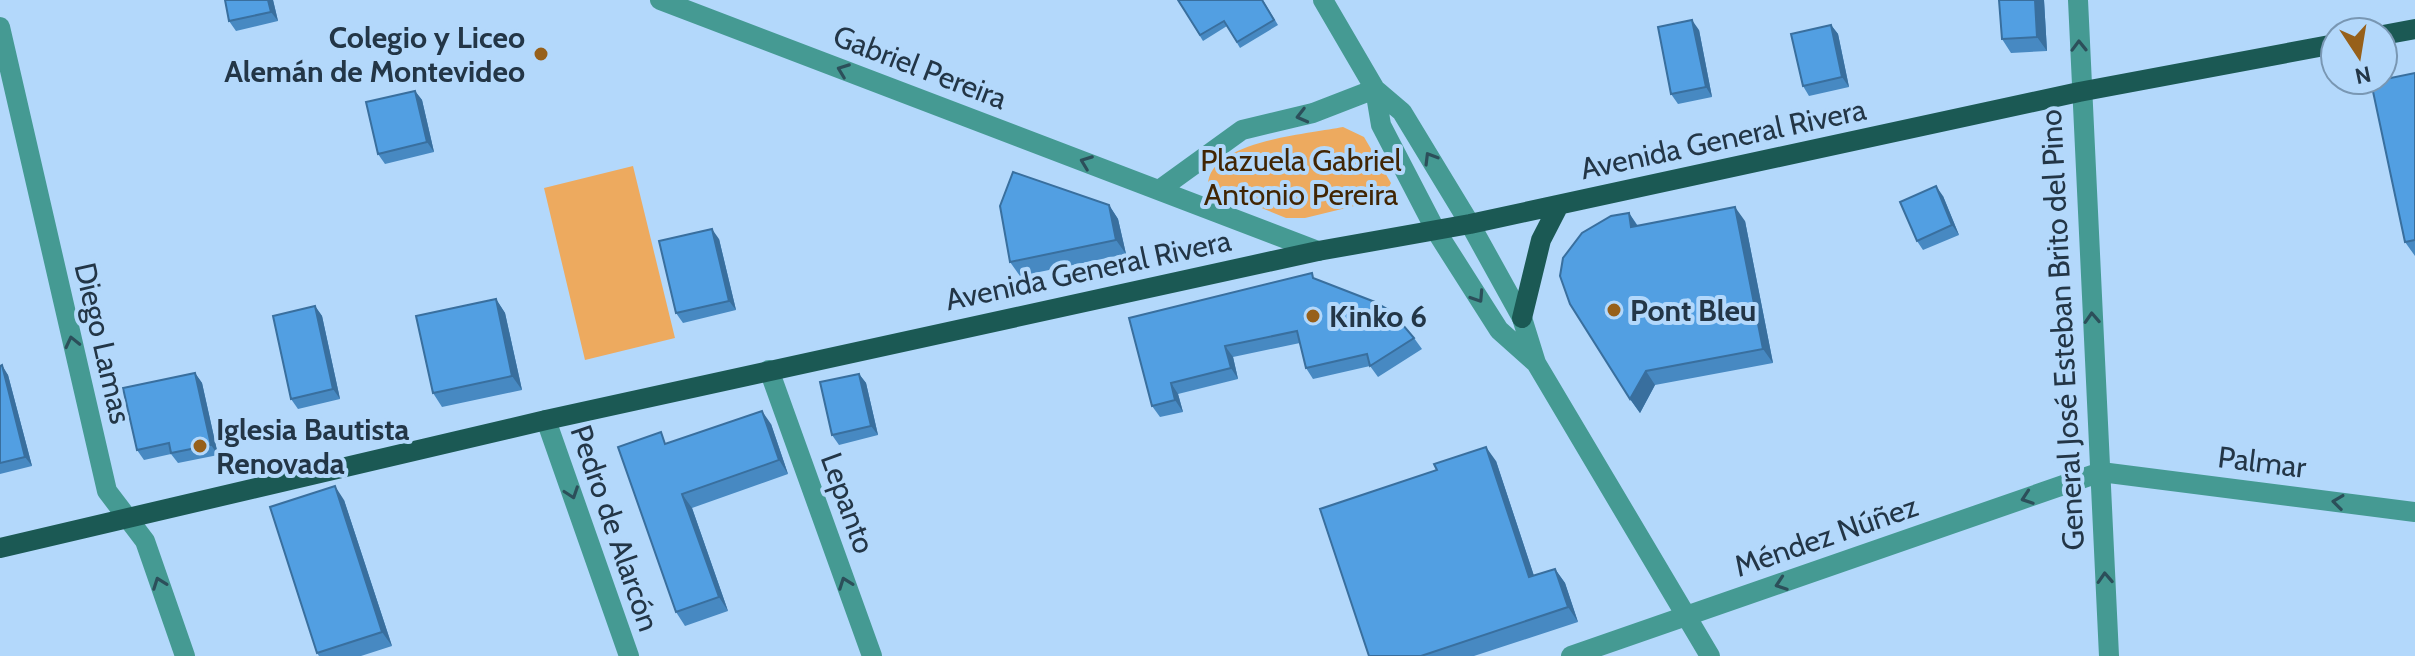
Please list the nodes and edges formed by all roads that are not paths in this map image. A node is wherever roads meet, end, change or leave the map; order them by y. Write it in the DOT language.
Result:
graph roads {
  1 [pos="660,0"];
  2 [pos="1323,0"];
  3 [pos="2078,0"];
  4 [pos="0,27"];
  5 [pos="2319,47"];
  6 [pos="1375,89"];
  7 [pos="2079,92"];
  8 [pos="1159,190"];
  9 [pos="1559,205"];
  10 [pos="1470,224"];
  11 [pos="1436,231"];
  12 [pos="1318,251"];
  13 [pos="1522,318"];
  14 [pos="1536,363"];
  15 [pos="769,370"];
  16 [pos="546,420"];
  17 [pos="2101,472"];
  18 [pos="2415,512"];
  19 [pos="131,519"];
  20 [pos="0,548"];
  21 [pos="1687,617"];
  22 [pos="185,656"];
  23 [pos="629,656"];
  24 [pos="872,656"];
  25 [pos="1571,656"];
  26 [pos="1710,656"];
  27 [pos="2109,656"];
  8 -- 1 [label="street, Gabriel Pereira, one-way"];
  2 -- 6 [label="street"];
  7 -- 3 [label="street, General José Esteban Brito del Pino, one-way"];
  19 -- 4 [label="street, Diego Lamas, one-way"];
  5 -- 7 [label="main road, Avenida General Rivera"];
  6 -- 8 [label="street, one-way"];
  10 -- 6 [label="street, one-way"];
  6 -- 11 [label="street"];
  7 -- 9 [label="main road, Avenida General Rivera"];
  17 -- 7 [label="street, General José Esteban Brito del Pino, one-way"];
  8 -- 12 [label="street, Gabriel Pereira"];
  9 -- 10 [label="main road, Avenida General Rivera"];
  9 -- 13 [label="main road"];
  10 -- 11 [label="main road, Avenida General Rivera"];
  10 -- 13 [label="street"];
  11 -- 12 [label="main road, Avenida General Rivera"];
  11 -- 14 [label="street, one-way"];
  12 -- 15 [label="main road, Avenida General Rivera"];
  13 -- 14 [label="street"];
  14 -- 21 [label="street"];
  15 -- 16 [label="main road, Avenida General Rivera"];
  24 -- 15 [label="street, Lepanto, one-way"];
  16 -- 19 [label="main road, Avenida General Rivera"];
  16 -- 23 [label="street, Pedro de Alarcón, one-way"];
  18 -- 17 [label="street, Palmar, one-way"];
  17 -- 21 [label="street, Méndez Núñez, one-way"];
  27 -- 17 [label="street, General José Esteban Brito del Pino, one-way"];
  19 -- 20 [label="main road, Avenida General Rivera"];
  22 -- 19 [label="street, Diego Lamas, one-way"];
  21 -- 25 [label="street, Méndez Núñez"];
  21 -- 26 [label="street"];
}
